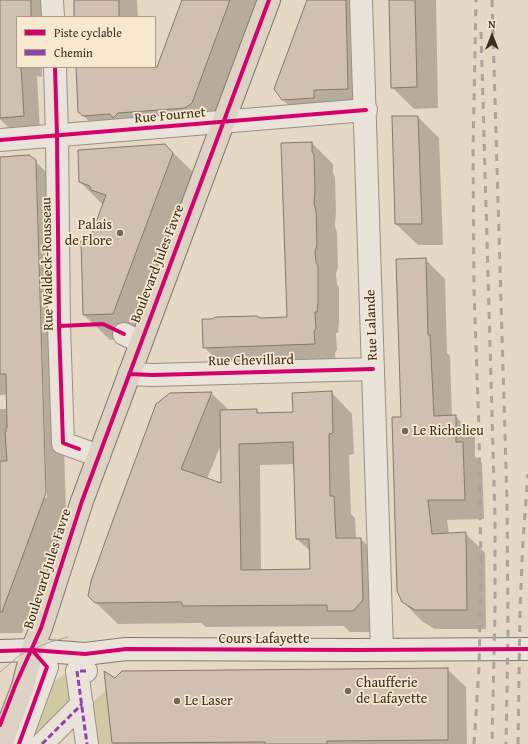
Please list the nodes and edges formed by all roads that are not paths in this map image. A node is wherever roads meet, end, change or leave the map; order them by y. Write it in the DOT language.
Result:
graph roads {
  1 [pos="52,0"];
  2 [pos="269,0"];
  3 [pos="361,0"];
  4 [pos="53,16"];
  5 [pos="55,68"];
  6 [pos="366,110"];
  7 [pos="222,122"];
  8 [pos="57,136"];
  9 [pos="0,140"];
  10 [pos="374,369"];
  11 [pos="129,374"];
  12 [pos="99,456"];
  13 [pos="528,649"];
  14 [pos="32,650"];
  15 [pos="382,650"];
  16 [pos="1,652"];
  17 [pos="86,671"];
  18 [pos="82,704"];
  19 [pos="1,744"];
  20 [pos="19,744"];
  21 [pos="42,744"];
  22 [pos="87,744"];
  1 -- 4 [label="street"];
  2 -- 7 [label="main road, Boulevard Jules Favre"];
  3 -- 6 [label="street, Rue Lalande"];
  5 -- 8 [label="street, Rue Waldeck-Rousseau"];
  6 -- 7 [label="street, Rue Fournet"];
  6 -- 10 [label="street, Rue Lalande"];
  7 -- 8 [label="street, Rue Fournet"];
  7 -- 11 [label="main road, Boulevard Jules Favre"];
  8 -- 9 [label="street, Rue Fournet"];
  8 -- 12 [label="street, Rue Waldeck-Rousseau"];
  10 -- 11 [label="street, Rue Chevillard"];
  10 -- 15 [label="street, Rue Lalande"];
  11 -- 12 [label="main road, Boulevard Jules Favre"];
  12 -- 14 [label="main road, Boulevard Jules Favre"];
  13 -- 15 [label="street, Cours Lafayette"];
  14 -- 15 [label="street, Cours Lafayette"];
  14 -- 16 [label="street, Cours Lafayette"];
  14 -- 19 [label="main road, Boulevard Jules Favre"];
  14 -- 20 [label="street"];
  17 -- 18 [label="street"];
  18 -- 21 [label="street"];
  18 -- 22 [label="street"];
}
